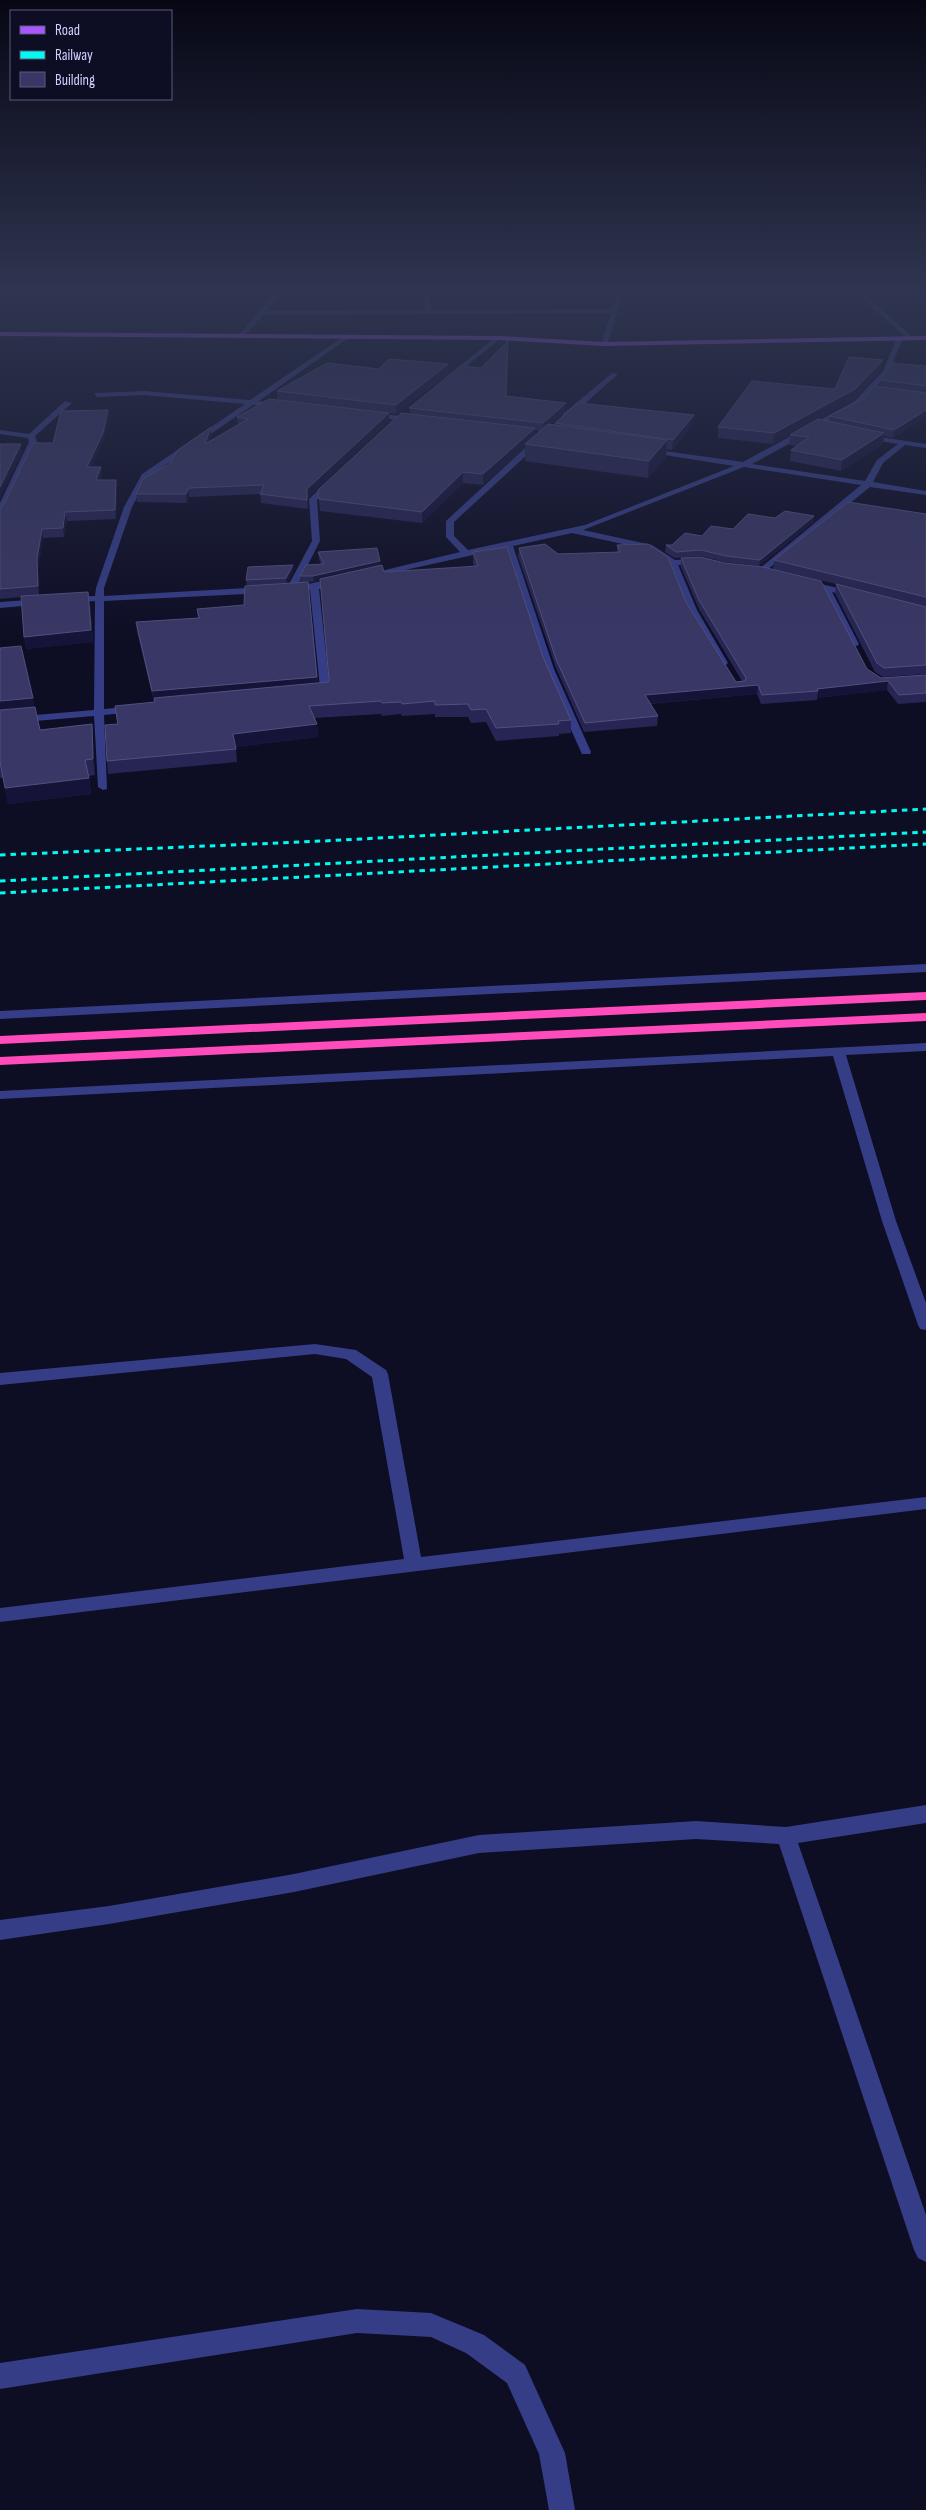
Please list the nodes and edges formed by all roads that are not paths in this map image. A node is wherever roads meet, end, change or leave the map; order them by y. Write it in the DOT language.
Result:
graph roads {
  1 [pos="62,408"];
  2 [pos="241,408"];
  3 [pos="575,408"];
  4 [pos="849,408"];
  5 [pos="407,412"];
  6 [pos="362,414"];
  7 [pos="399,418"];
  8 [pos="428,421"];
  9 [pos="558,423"];
  10 [pos="392,424"];
  11 [pos="816,426"];
  12 [pos="826,428"];
  13 [pos="0,432"];
  14 [pos="534,434"];
  15 [pos="854,434"];
  16 [pos="31,436"];
  17 [pos="902,444"];
  18 [pos="926,446"];
  19 [pos="640,449"];
  20 [pos="746,464"];
  21 [pos="342,472"];
  22 [pos="868,484"];
  23 [pos="926,493"];
  24 [pos="0,512"];
  25 [pos="571,530"];
  26 [pos="508,544"];
  27 [pos="466,553"];
  28 [pos="673,563"];
  29 [pos="708,563"];
  30 [pos="762,572"];
  31 [pos="798,581"];
  32 [pos="314,587"];
  33 [pos="825,588"];
  34 [pos="291,589"];
  35 [pos="271,590"];
  36 [pos="281,590"];
  37 [pos="862,596"];
  38 [pos="101,598"];
  39 [pos="0,605"];
  40 [pos="861,658"];
  41 [pos="729,673"];
  42 [pos="305,692"];
  43 [pos="148,708"];
  44 [pos="99,713"];
  45 [pos="0,721"];
  46 [pos="586,752"];
  47 [pos="103,787"];
  48 [pos="926,968"];
  49 [pos="926,996"];
  50 [pos="0,1015"];
  51 [pos="926,1017"];
  52 [pos="0,1040"];
  53 [pos="926,1047"];
  54 [pos="838,1052"];
  55 [pos="0,1061"];
  56 [pos="0,1095"];
  57 [pos="926,1325"];
  58 [pos="0,1379"];
  59 [pos="926,1503"];
  60 [pos="414,1565"];
  61 [pos="0,1615"];
  62 [pos="926,1814"];
  63 [pos="786,1836"];
  64 [pos="0,1930"];
  65 [pos="926,2250"];
  66 [pos="0,2376"];
  67 [pos="562,2510"];
  1 -- 16 [label="street"];
  2 -- 38 [label="street"];
  3 -- 9 [label="street"];
  4 -- 11 [label="street"];
  5 -- 7 [label="street"];
  6 -- 7 [label="street"];
  7 -- 8 [label="street"];
  7 -- 10 [label="street"];
  11 -- 12 [label="street"];
  11 -- 20 [label="street"];
  13 -- 16 [label="street"];
  14 -- 27 [label="street"];
  15 -- 17 [label="street"];
  16 -- 24 [label="street"];
  17 -- 18 [label="street"];
  17 -- 22 [label="street"];
  19 -- 20 [label="street"];
  20 -- 22 [label="street"];
  20 -- 25 [label="street"];
  21 -- 34 [label="street"];
  22 -- 23 [label="street"];
  22 -- 30 [label="street"];
  25 -- 26 [label="street"];
  25 -- 28 [label="street"];
  26 -- 27 [label="street"];
  26 -- 46 [label="street"];
  27 -- 32 [label="street"];
  28 -- 29 [label="street"];
  28 -- 41 [label="street"];
  31 -- 33 [label="street"];
  32 -- 34 [label="street"];
  32 -- 42 [label="street"];
  33 -- 37 [label="street"];
  33 -- 40 [label="street"];
  34 -- 36 [label="street"];
  35 -- 38 [label="street"];
  38 -- 39 [label="street"];
  38 -- 44 [label="street"];
  43 -- 44 [label="street"];
  44 -- 45 [label="street"];
  44 -- 47 [label="street"];
  48 -- 50 [label="street"];
  49 -- 52 [label="highway"];
  51 -- 55 [label="highway"];
  53 -- 54 [label="street"];
  54 -- 56 [label="street"];
  54 -- 57 [label="street"];
  58 -- 60 [label="street"];
  59 -- 60 [label="street"];
  60 -- 61 [label="street"];
  62 -- 63 [label="street"];
  63 -- 64 [label="street"];
  63 -- 65 [label="street"];
  66 -- 67 [label="street"];
}
